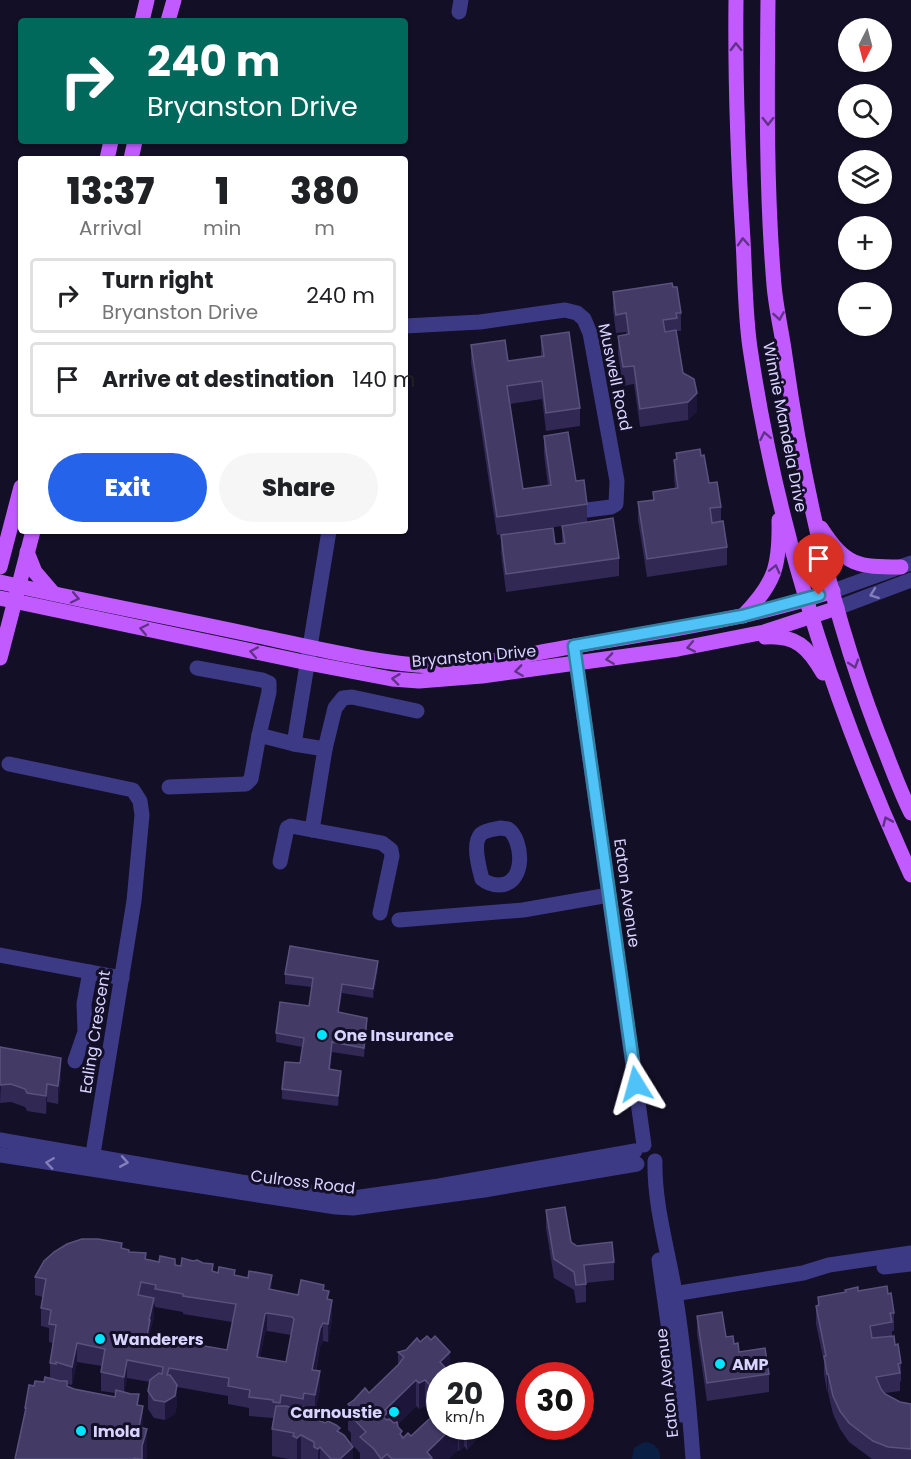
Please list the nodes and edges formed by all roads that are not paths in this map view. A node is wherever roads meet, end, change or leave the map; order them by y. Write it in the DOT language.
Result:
graph roads {
  1 [pos="147,0"];
  2 [pos="174,0"];
  3 [pos="736,0"];
  4 [pos="768,0"];
  5 [pos="143,18"];
  6 [pos="169,18"];
  7 [pos="408,326"];
  8 [pos="778,493"];
  9 [pos="18,498"];
  10 [pos="587,510"];
  11 [pos="814,518"];
  12 [pos="32,534"];
  13 [pos="329,534"];
  14 [pos="27,552"];
  15 [pos="906,565"];
  16 [pos="0,567"];
  17 [pos="911,580"];
  18 [pos="0,582"];
  19 [pos="833,591"];
  20 [pos="53,593"];
  21 [pos="11,595"];
  22 [pos="806,600"];
  23 [pos="837,608"];
  24 [pos="742,616"];
  25 [pos="811,618"];
  26 [pos="740,637"];
  27 [pos="574,646"];
  28 [pos="310,647"];
  29 [pos="0,658"];
  30 [pos="308,663"];
  31 [pos="577,663"];
  32 [pos="197,668"];
  33 [pos="837,697"];
  34 [pos="417,711"];
  35 [pos="259,735"];
  36 [pos="294,744"];
  37 [pos="325,749"];
  38 [pos="9,764"];
  39 [pos="169,787"];
  40 [pos="911,813"];
  41 [pos="312,830"];
  42 [pos="280,862"];
  43 [pos="911,874"];
  44 [pos="498,885"];
  45 [pos="609,895"];
  46 [pos="500,912"];
  47 [pos="380,913"];
  48 [pos="399,920"];
  49 [pos="0,955"];
  50 [pos="90,972"];
  51 [pos="122,978"];
  52 [pos="75,1061"];
  53 [pos="0,1140"];
  54 [pos="0,1155"];
  55 [pos="639,1156"];
  56 [pos="92,1163"];
  57 [pos="911,1253"];
  58 [pos="911,1264"];
  59 [pos="803,1273"];
  60 [pos="669,1294"];
  61 [pos="691,1459"];
  1 -- 5 [label="main road"];
  2 -- 6 [label="main road"];
  8 -- 3 [label="main road, Winnie Mandela Drive, one-way"];
  4 -- 11 [label="main road, Winnie Mandela Drive, one-way"];
  7 -- 10 [label="street, Muswell Road"];
  8 -- 22 [label="main road, Winnie Mandela Drive"];
  24 -- 8 [label="main road, one-way"];
  9 -- 16 [label="main road"];
  11 -- 15 [label="main road"];
  11 -- 19 [label="main road, Winnie Mandela Drive"];
  12 -- 14 [label="main road"];
  13 -- 28 [label="street"];
  14 -- 20 [label="main road"];
  14 -- 21 [label="main road"];
  15 -- 19 [label="street, Bryanston Drive"];
  17 -- 23 [label="street, Bryanston Drive, one-way"];
  18 -- 21 [label="main road, Bryanston Drive"];
  19 -- 22 [label="main road, Bryanston Drive"];
  19 -- 23 [label="main road, Winnie Mandela Drive"];
  20 -- 21 [label="main road, Bryanston Drive"];
  20 -- 28 [label="main road, Bryanston Drive, one-way"];
  21 -- 29 [label="main road"];
  30 -- 21 [label="main road, Bryanston Drive, one-way"];
  22 -- 24 [label="main road, Bryanston Drive"];
  22 -- 25 [label="main road, Winnie Mandela Drive"];
  23 -- 25 [label="main road, Bryanston Drive"];
  23 -- 40 [label="main road, Winnie Mandela Drive, one-way"];
  24 -- 27 [label="main road, Bryanston Drive"];
  25 -- 26 [label="main road, Bryanston Drive"];
  25 -- 33 [label="main road, Winnie Mandela Drive"];
  26 -- 31 [label="main road, Bryanston Drive, one-way"];
  26 -- 33 [label="main road"];
  27 -- 28 [label="main road, Bryanston Drive"];
  27 -- 31 [label="street, Eaton Avenue"];
  28 -- 30 [label="street"];
  31 -- 30 [label="main road, Bryanston Drive, one-way"];
  30 -- 36 [label="street"];
  31 -- 45 [label="street, Eaton Avenue"];
  32 -- 35 [label="street"];
  43 -- 33 [label="main road, Winnie Mandela Drive, one-way"];
  34 -- 37 [label="street"];
  35 -- 36 [label="street"];
  35 -- 39 [label="street"];
  36 -- 37 [label="street"];
  37 -- 41 [label="street"];
  38 -- 51 [label="street, Ealing Crescent"];
  41 -- 42 [label="street"];
  41 -- 47 [label="street"];
  44 -- 46 [label="street"];
  45 -- 46 [label="street"];
  45 -- 55 [label="street, Eaton Avenue"];
  46 -- 48 [label="street"];
  49 -- 50 [label="street"];
  50 -- 51 [label="street"];
  50 -- 52 [label="street"];
  51 -- 56 [label="street, Ealing Crescent"];
  53 -- 56 [label="street, Culross Road"];
  56 -- 54 [label="street, Culross Road, one-way"];
  55 -- 56 [label="street, Culross Road"];
  55 -- 60 [label="street, Eaton Avenue"];
  55 -- 60 [label="street, Eaton Avenue"];
  57 -- 59 [label="street"];
  58 -- 59 [label="street"];
  59 -- 60 [label="street"];
  60 -- 61 [label="street, Eaton Avenue"];
}
